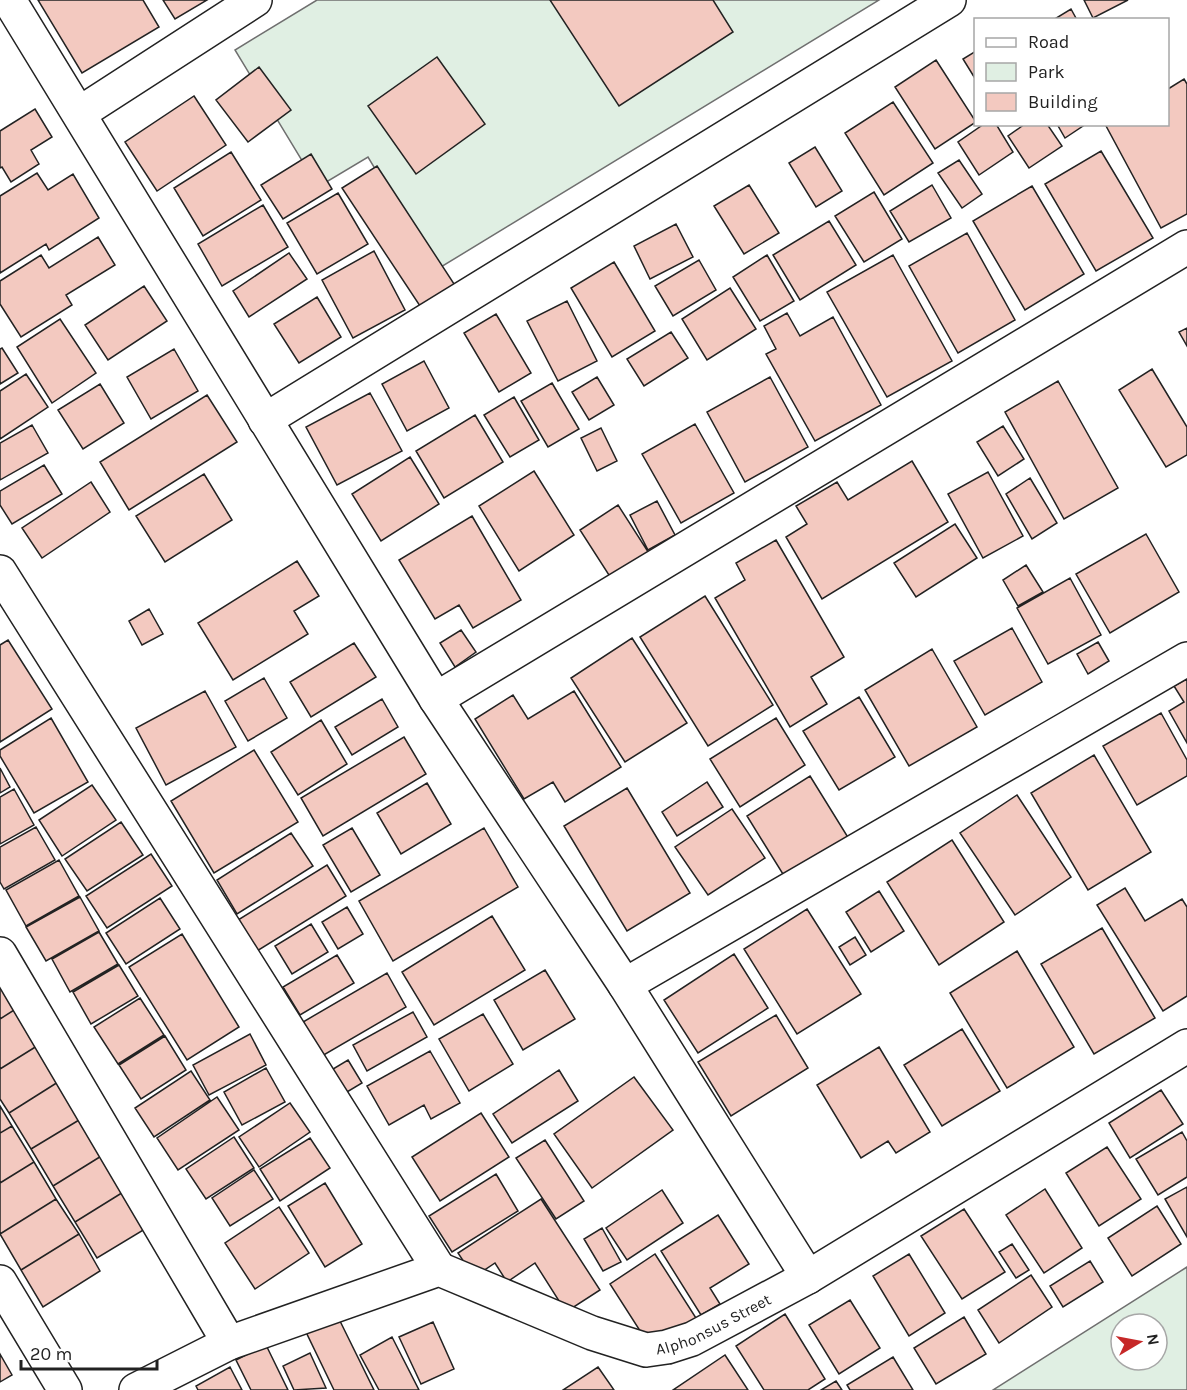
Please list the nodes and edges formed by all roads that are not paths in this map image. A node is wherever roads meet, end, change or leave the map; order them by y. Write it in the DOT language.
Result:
graph roads {
  1 [pos="9,0"];
  2 [pos="255,0"];
  3 [pos="949,0"];
  4 [pos="80,113"];
  5 [pos="1187,247"];
  6 [pos="265,420"];
  7 [pos="0,572"];
  8 [pos="1187,659"];
  9 [pos="436,699"];
  10 [pos="0,954"];
  11 [pos="625,985"];
  12 [pos="1187,1046"];
  13 [pos="439,1269"];
  14 [pos="808,1277"];
  15 [pos="0,1282"];
  16 [pos="229,1343"];
  17 [pos="65,1390"];
  18 [pos="136,1390"];
  1 -- 4 [label="street"];
  2 -- 4 [label="street"];
  3 -- 6 [label="street"];
  4 -- 6 [label="street"];
  5 -- 9 [label="street"];
  6 -- 9 [label="street"];
  7 -- 13 [label="street"];
  8 -- 11 [label="street"];
  9 -- 11 [label="street"];
  10 -- 16 [label="street"];
  11 -- 14 [label="street"];
  12 -- 14 [label="street, Alphonsus Street"];
  13 -- 14 [label="street, Alphonsus Street"];
  13 -- 16 [label="street"];
  15 -- 17 [label="street"];
  16 -- 18 [label="street"];
}
